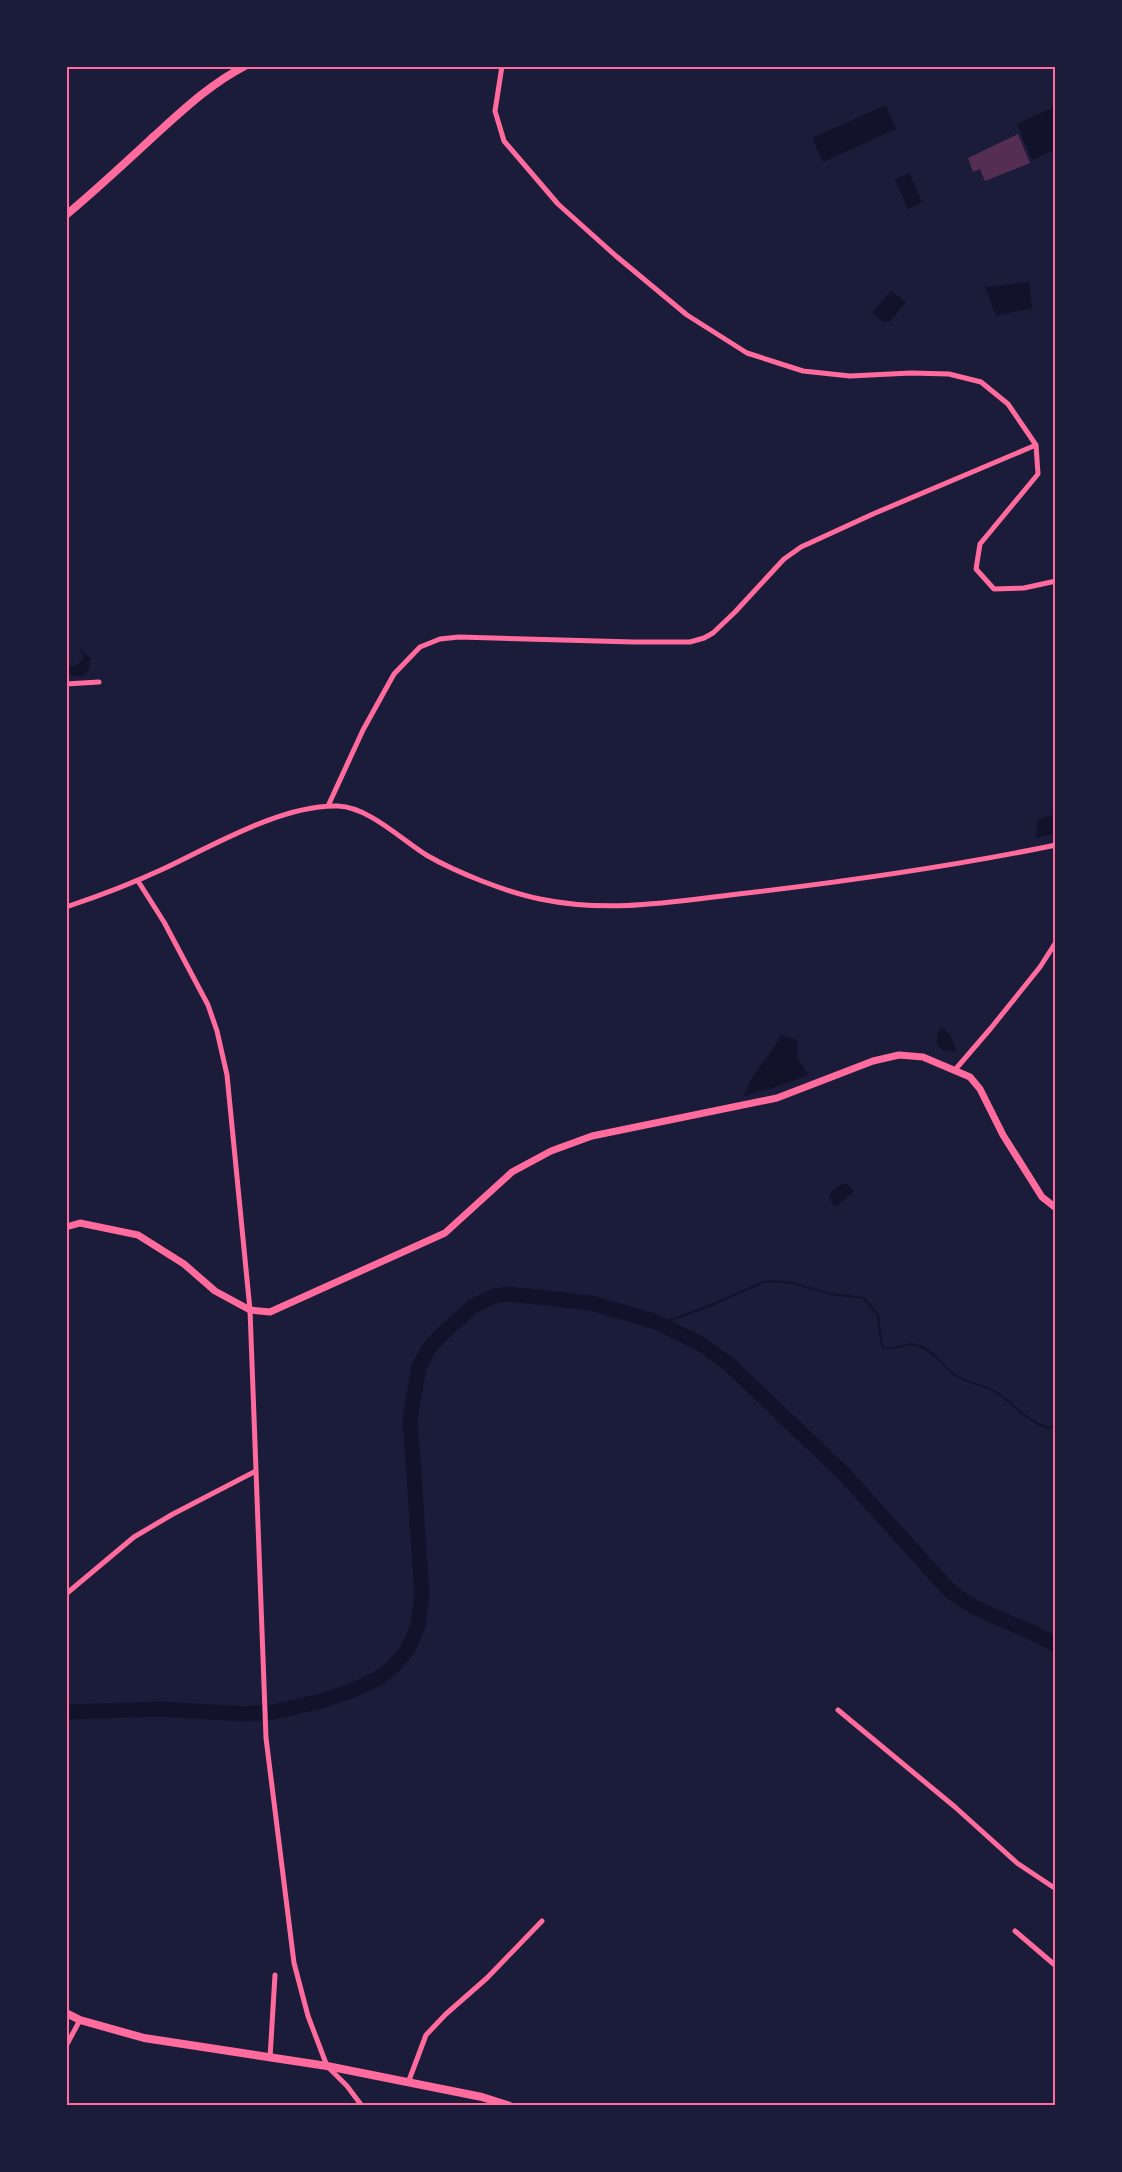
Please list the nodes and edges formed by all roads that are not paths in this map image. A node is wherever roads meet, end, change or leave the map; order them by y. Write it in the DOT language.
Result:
graph roads {
  1 [pos="245,66"];
  2 [pos="502,66"];
  3 [pos="66,215"];
  4 [pos="1036,445"];
  5 [pos="1056,581"];
  6 [pos="99,682"];
  7 [pos="66,684"];
  8 [pos="328,806"];
  9 [pos="1056,845"];
  10 [pos="138,881"];
  11 [pos="66,907"];
  12 [pos="1056,942"];
  13 [pos="954,1071"];
  14 [pos="1056,1208"];
  15 [pos="66,1227"];
  16 [pos="250,1310"];
  17 [pos="256,1471"];
  18 [pos="66,1594"];
  19 [pos="838,1710"];
  20 [pos="1056,1889"];
  21 [pos="542,1921"];
  22 [pos="1015,1930"];
  23 [pos="1056,1966"];
  24 [pos="275,1975"];
  25 [pos="66,2013"];
  26 [pos="80,2020"];
  27 [pos="66,2046"];
  28 [pos="270,2058"];
  29 [pos="327,2066"];
  30 [pos="408,2082"];
  31 [pos="362,2106"];
  32 [pos="510,2106"];
  1 -- 3 [label="main road"];
  2 -- 4 [label="street"];
  4 -- 5 [label="street"];
  4 -- 8 [label="street"];
  6 -- 7 [label="street"];
  8 -- 9 [label="street"];
  8 -- 10 [label="street"];
  10 -- 11 [label="street"];
  10 -- 16 [label="street"];
  12 -- 13 [label="street"];
  13 -- 14 [label="street"];
  13 -- 16 [label="street"];
  15 -- 16 [label="street"];
  16 -- 17 [label="street"];
  17 -- 18 [label="street"];
  17 -- 29 [label="street"];
  19 -- 20 [label="street"];
  21 -- 30 [label="street"];
  22 -- 23 [label="street"];
  24 -- 28 [label="street"];
  25 -- 26 [label="highway"];
  26 -- 27 [label="street"];
  26 -- 28 [label="highway"];
  28 -- 29 [label="highway"];
  29 -- 30 [label="highway"];
  29 -- 31 [label="street"];
  30 -- 32 [label="highway"];
}
